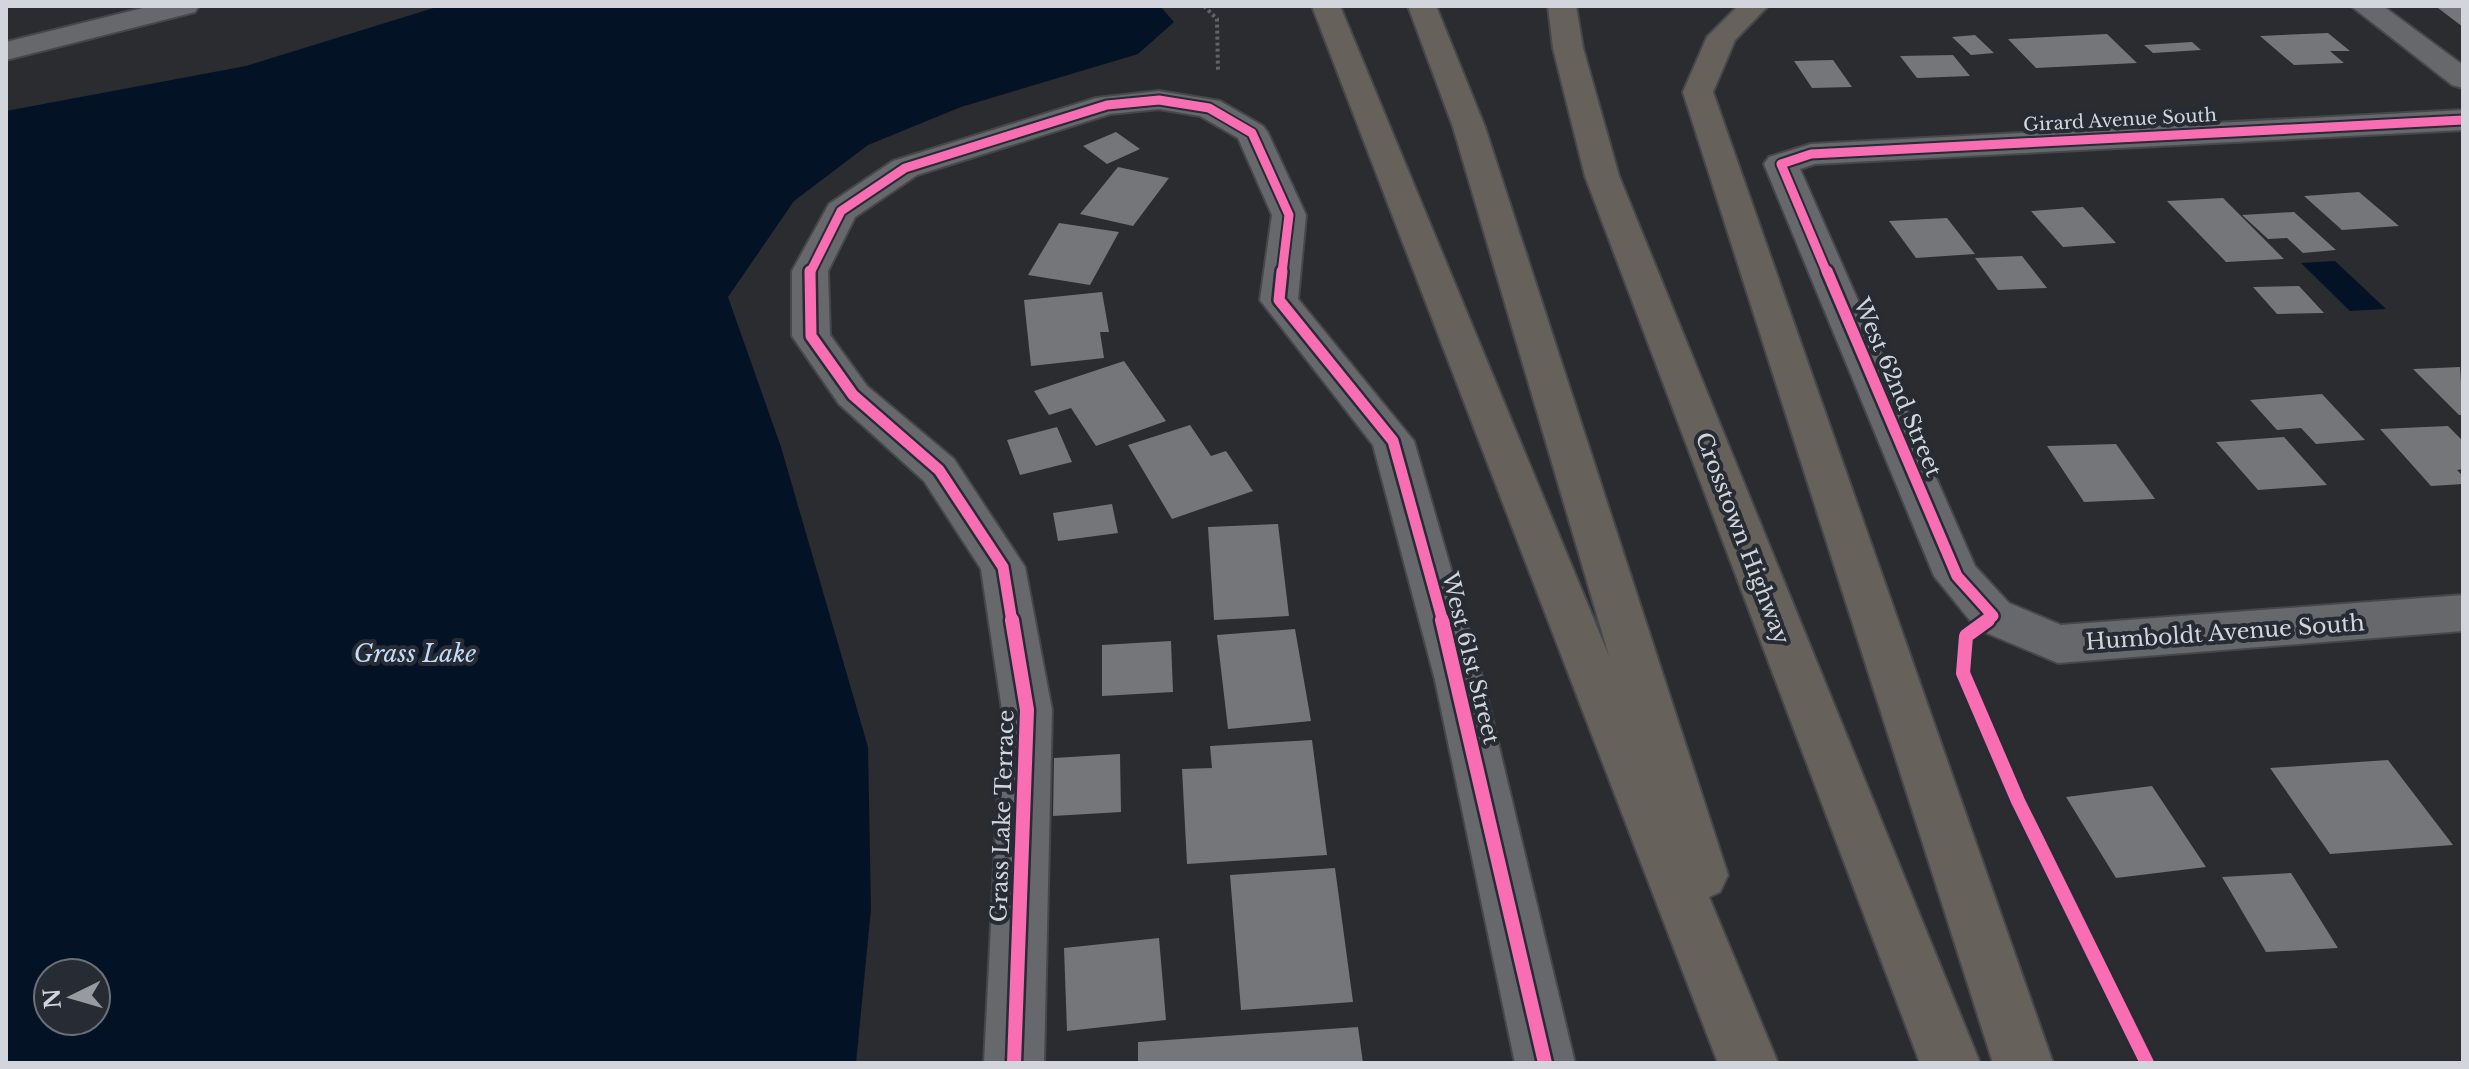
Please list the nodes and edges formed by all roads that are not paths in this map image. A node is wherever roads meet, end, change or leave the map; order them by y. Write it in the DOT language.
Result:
graph roads {
  1 [pos="185,6"];
  2 [pos="1326,6"];
  3 [pos="1422,6"];
  4 [pos="1562,6"];
  5 [pos="1754,6"];
  6 [pos="2365,6"];
  7 [pos="6,51"];
  8 [pos="2463,79"];
  9 [pos="2463,120"];
  10 [pos="1781,164"];
  11 [pos="1279,300"];
  12 [pos="2463,613"];
  13 [pos="1993,616"];
  14 [pos="1014,1063"];
  15 [pos="1545,1063"];
  16 [pos="1748,1063"];
  17 [pos="1760,1063"];
  18 [pos="1950,1063"];
  19 [pos="2023,1063"];
  1 -- 7 [label="street"];
  2 -- 16 [label="highway"];
  3 -- 17 [label="highway"];
  4 -- 18 [label="highway, Crosstown Highway"];
  5 -- 19 [label="highway"];
  6 -- 8 [label="street"];
  9 -- 10 [label="street, Girard Avenue South"];
  10 -- 13 [label="street, West 62nd Street"];
  11 -- 14 [label="street, Grass Lake Terrace"];
  11 -- 15 [label="street, West 61st Street"];
  12 -- 13 [label="street, Humboldt Avenue South"];
}
